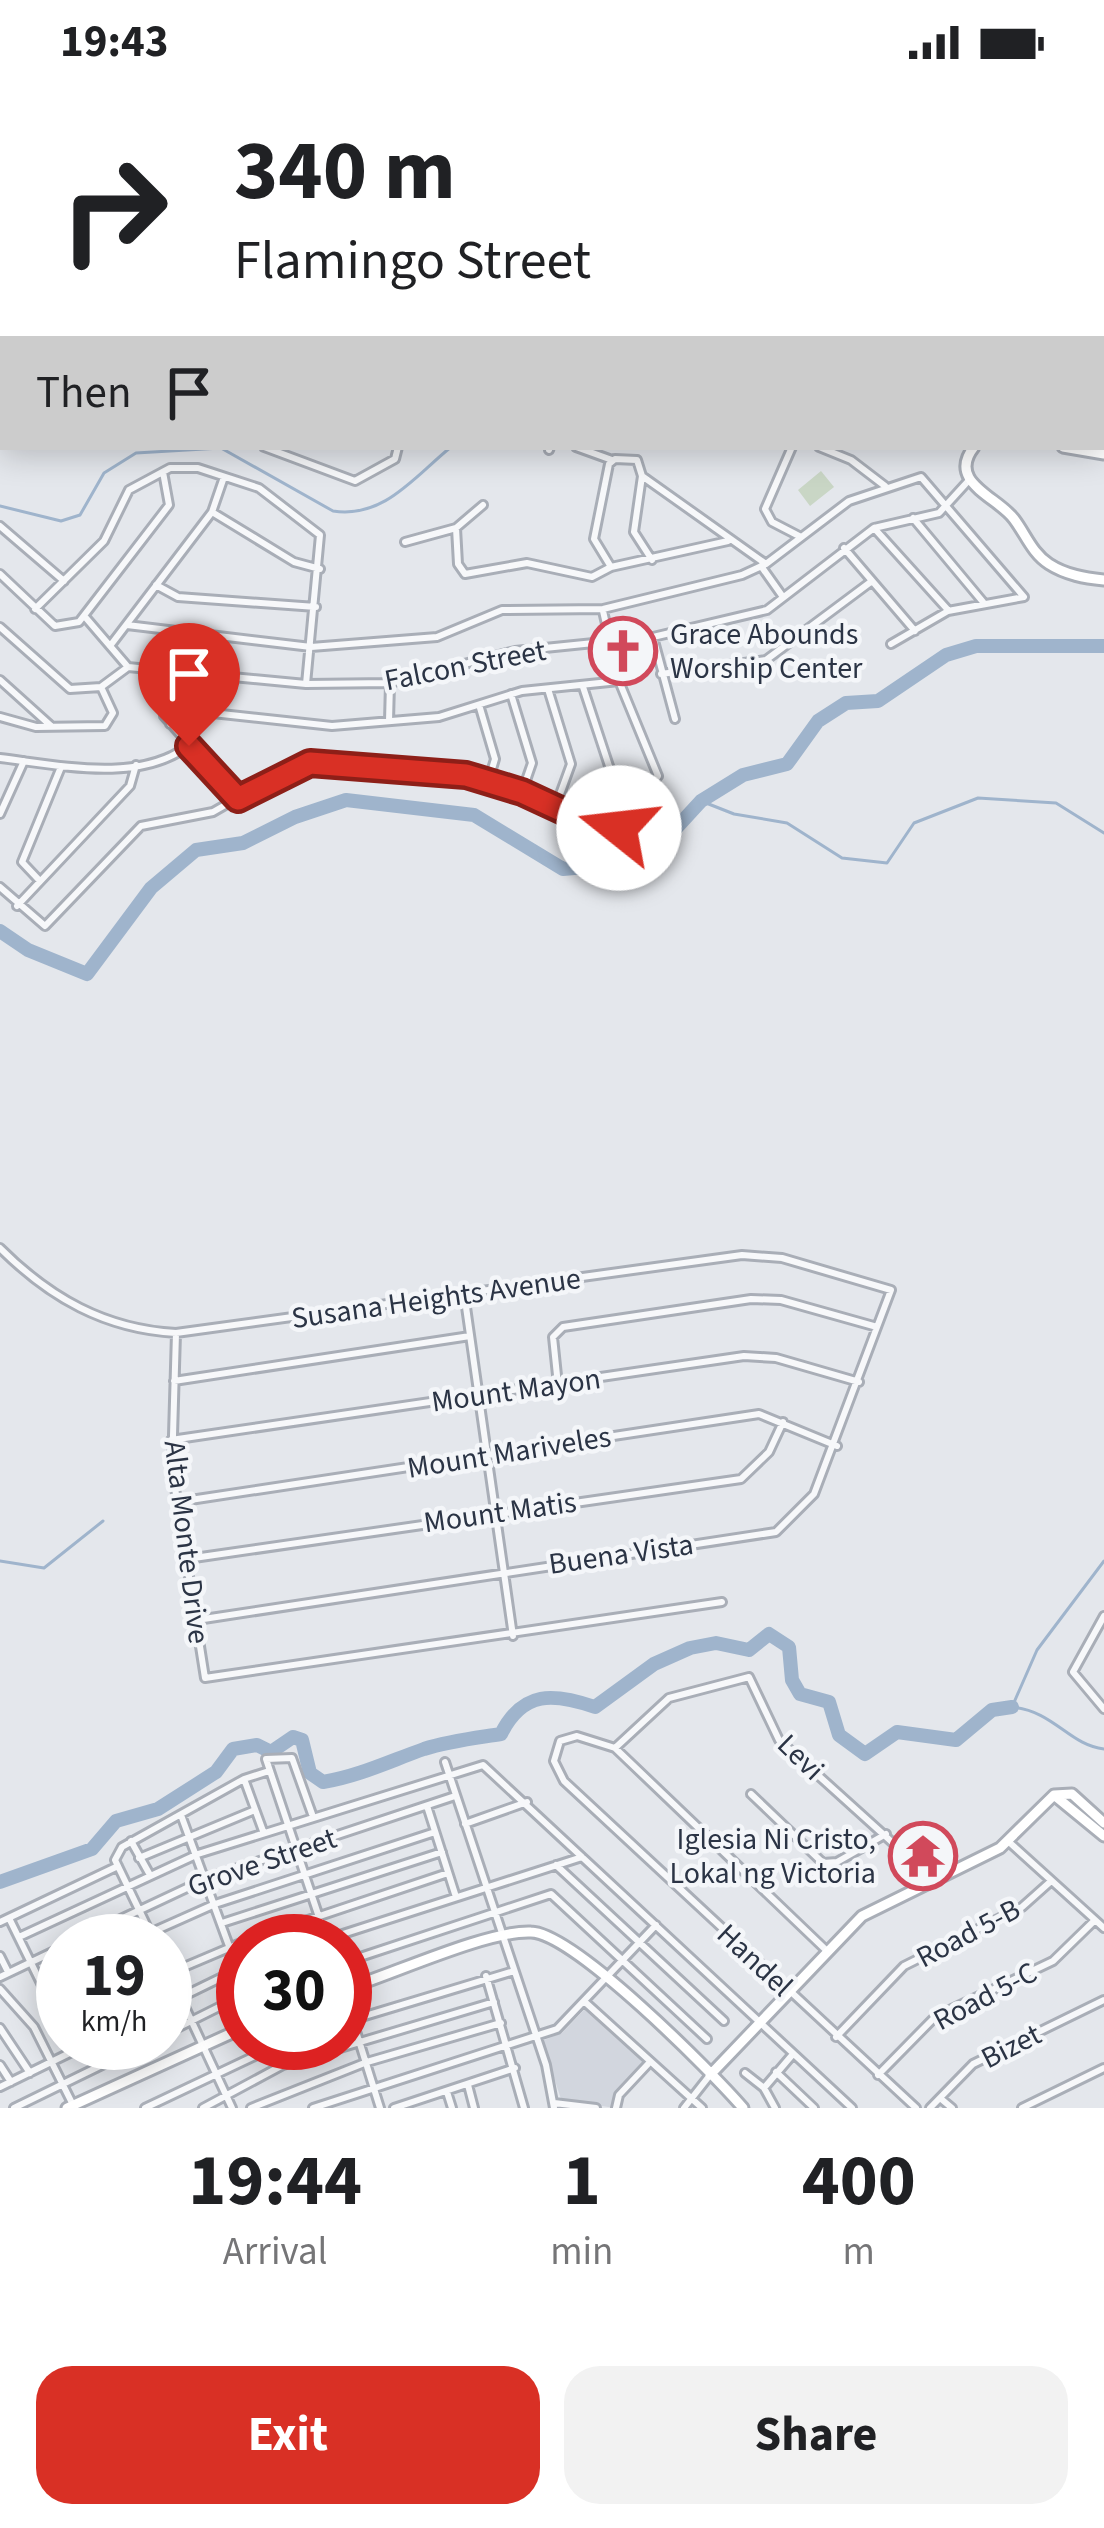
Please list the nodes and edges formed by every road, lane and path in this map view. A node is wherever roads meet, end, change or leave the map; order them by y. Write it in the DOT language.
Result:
graph roads {
  1 [pos="272,450"];
  2 [pos="397,450"];
  3 [pos="584,450"];
  4 [pos="791,450"];
  5 [pos="826,450"];
  6 [pos="972,450"];
  7 [pos="611,460"];
  8 [pos="163,470"];
  9 [pos="642,476"];
  10 [pos="224,477"];
  11 [pos="970,479"];
  12 [pos="885,486"];
  13 [pos="948,504"];
  14 [pos="483,505"];
  15 [pos="212,512"];
  16 [pos="913,518"];
  17 [pos="0,526"];
  18 [pos="456,528"];
  19 [pos="874,528"];
  20 [pos="800,536"];
  21 [pos="728,541"];
  22 [pos="405,542"];
  23 [pos="844,548"];
  24 [pos="652,560"];
  25 [pos="764,565"];
  26 [pos="611,567"];
  27 [pos="320,569"];
  28 [pos="0,574"];
  29 [pos="1104,580"];
  30 [pos="64,581"];
  31 [pos="872,581"];
  32 [pos="157,585"];
  33 [pos="783,597"];
  34 [pos="983,602"];
  35 [pos="34,608"];
  36 [pos="316,608"];
  37 [pos="603,609"];
  38 [pos="948,611"];
  39 [pos="86,618"];
  40 [pos="127,625"];
  41 [pos="0,628"];
  42 [pos="915,631"];
  43 [pos="652,637"];
  44 [pos="610,644"];
  45 [pos="891,644"];
  46 [pos="110,646"];
  47 [pos="311,646"];
  48 [pos="128,668"];
  49 [pos="161,671"];
  50 [pos="662,674"];
  51 [pos="0,680"];
  52 [pos="619,681"];
  53 [pos="390,682"];
  54 [pos="306,684"];
  55 [pos="100,687"];
  56 [pos="583,687"];
  57 [pos="548,688"];
  58 [pos="511,694"];
  59 [pos="480,708"];
  60 [pos="0,717"];
  61 [pos="675,718"];
  62 [pos="389,721"];
  63 [pos="170,724"];
  64 [pos="53,728"];
  65 [pos="189,746"];
  66 [pos="0,758"];
  67 [pos="24,761"];
  68 [pos="136,765"];
  69 [pos="61,766"];
  70 [pos="490,779"];
  71 [pos="522,792"];
  72 [pos="238,799"];
  73 [pos="555,808"];
  74 [pos="0,814"];
  75 [pos="586,821"];
  76 [pos="39,881"];
  77 [pos="0,887"];
  78 [pos="17,905"];
  79 [pos="0,1248"];
  80 [pos="891,1291"];
  81 [pos="464,1293"];
  82 [pos="877,1327"];
  83 [pos="176,1333"];
  84 [pos="470,1336"];
  85 [pos="174,1381"];
  86 [pos="859,1382"];
  87 [pos="558,1385"];
  88 [pos="479,1396"];
  89 [pos="783,1422"];
  90 [pos="171,1440"];
  91 [pos="837,1446"];
  92 [pos="488,1456"];
  93 [pos="177,1502"];
  94 [pos="497,1512"];
  95 [pos="187,1559"];
  96 [pos="504,1571"];
  97 [pos="722,1602"];
  98 [pos="1104,1616"];
  99 [pos="197,1620"];
  100 [pos="513,1636"];
  101 [pos="1104,1708"];
  102 [pos="615,1748"];
  103 [pos="445,1762"];
  104 [pos="269,1771"];
  105 [pos="449,1773"];
  106 [pos="244,1779"];
  107 [pos="751,1794"];
  108 [pos="1054,1795"];
  109 [pos="455,1796"];
  110 [pos="527,1802"];
  111 [pos="427,1806"];
  112 [pos="255,1810"];
  113 [pos="180,1814"];
  114 [pos="312,1815"];
  115 [pos="288,1822"];
  116 [pos="1104,1823"];
  117 [pos="465,1824"];
  118 [pos="263,1831"];
  119 [pos="435,1832"];
  120 [pos="190,1833"];
  121 [pos="886,1834"];
  122 [pos="1104,1836"];
  123 [pos="131,1841"];
  124 [pos="1008,1842"];
  125 [pos="297,1849"];
  126 [pos="442,1852"];
  127 [pos="198,1854"];
  128 [pos="583,1857"];
  129 [pos="139,1858"];
  130 [pos="556,1865"];
  131 [pos="118,1866"];
  132 [pos="305,1873"];
  133 [pos="448,1873"];
  134 [pos="150,1875"];
  135 [pos="208,1878"];
  136 [pos="935,1881"];
  137 [pos="1050,1882"];
  138 [pos="129,1886"];
  139 [pos="488,1886"];
  140 [pos="311,1895"];
  141 [pos="456,1897"];
  142 [pos="215,1904"];
  143 [pos="138,1910"];
  144 [pos="496,1912"];
  145 [pos="130,1914"];
  146 [pos="140,1914"];
  147 [pos="191,1914"];
  148 [pos="219,1914"];
  149 [pos="251,1914"];
  150 [pos="318,1914"];
  151 [pos="330,1914"];
  152 [pos="10,1918"];
  153 [pos="1094,1921"];
  154 [pos="0,1922"];
  155 [pos="372,1925"];
  156 [pos="656,1925"];
  157 [pos="1104,1928"];
  158 [pos="503,1936"];
  159 [pos="19,1937"];
  160 [pos="640,1943"];
  161 [pos="826,1951"];
  162 [pos="372,1953"];
  163 [pos="0,1956"];
  164 [pos="36,1960"];
  165 [pos="32,1962"];
  166 [pos="623,1962"];
  167 [pos="514,1970"];
  168 [pos="36,1971"];
  169 [pos="4,1975"];
  170 [pos="486,1976"];
  171 [pos="607,1978"];
  172 [pos="372,1982"];
  173 [pos="0,1988"];
  174 [pos="789,1992"];
  175 [pos="1104,2000"];
  176 [pos="494,2002"];
  177 [pos="584,2002"];
  178 [pos="216,2009"];
  179 [pos="372,2013"];
  180 [pos="192,2016"];
  181 [pos="194,2020"];
  182 [pos="724,2021"];
  183 [pos="760,2022"];
  184 [pos="501,2023"];
  185 [pos="0,2028"];
  186 [pos="36,2030"];
  187 [pos="372,2036"];
  188 [pos="536,2037"];
  189 [pos="836,2037"];
  190 [pos="216,2039"];
  191 [pos="707,2039"];
  192 [pos="205,2044"];
  193 [pos="509,2046"];
  194 [pos="794,2053"];
  195 [pos="372,2061"];
  196 [pos="650,2062"];
  197 [pos="0,2065"];
  198 [pos="515,2068"];
  199 [pos="1104,2068"];
  200 [pos="38,2070"];
  201 [pos="56,2070"];
  202 [pos="93,2070"];
  203 [pos="275,2070"];
  204 [pos="347,2070"];
  205 [pos="370,2070"];
  206 [pos="217,2071"];
  207 [pos="776,2072"];
  208 [pos="30,2073"];
  209 [pos="745,2073"];
  210 [pos="710,2075"];
  211 [pos="878,2075"];
  212 [pos="11,2082"];
  213 [pos="63,2085"];
  214 [pos="468,2085"];
  215 [pos="0,2087"];
  216 [pos="375,2087"];
  217 [pos="764,2088"];
  218 [pos="447,2092"];
  219 [pos="227,2096"];
  220 [pos="689,2096"];
  221 [pos="940,2098"];
  222 [pos="428,2104"];
  223 [pos="554,2105"];
  224 [pos="846,2106"];
  225 [pos="72,2107"];
  226 [pos="404,2107"];
  227 [pos="582,2107"];
  228 [pos="14,2108"];
  229 [pos="146,2108"];
  230 [pos="203,2108"];
  231 [pos="232,2108"];
  232 [pos="251,2108"];
  233 [pos="313,2108"];
  234 [pos="380,2108"];
  235 [pos="394,2108"];
  236 [pos="452,2108"];
  237 [pos="474,2108"];
  238 [pos="524,2108"];
  239 [pos="596,2108"];
  240 [pos="616,2108"];
  241 [pos="684,2108"];
  242 [pos="702,2108"];
  243 [pos="743,2108"];
  244 [pos="776,2108"];
  245 [pos="814,2108"];
  246 [pos="916,2108"];
  247 [pos="930,2108"];
  248 [pos="952,2108"];
  249 [pos="1022,2108"];
  1 -- 2 [label="street"];
  3 -- 7 [label="street"];
  4 -- 20 [label="street"];
  5 -- 12 [label="street"];
  6 -- 11 [label="street"];
  7 -- 9 [label="street"];
  7 -- 26 [label="street"];
  8 -- 10 [label="street"];
  8 -- 30 [label="street"];
  8 -- 39 [label="street"];
  9 -- 21 [label="street"];
  9 -- 24 [label="street"];
  10 -- 15 [label="street"];
  10 -- 27 [label="street"];
  11 -- 13 [label="street, Falcon Street"];
  11 -- 29 [label="street"];
  12 -- 13 [label="street"];
  12 -- 20 [label="street"];
  13 -- 16 [label="street, Falcon Street"];
  13 -- 34 [label="street"];
  14 -- 18 [label="street"];
  15 -- 27 [label="street"];
  15 -- 32 [label="street"];
  16 -- 19 [label="street, Falcon Street"];
  16 -- 34 [label="street"];
  17 -- 30 [label="street"];
  18 -- 22 [label="street"];
  18 -- 26 [label="street"];
  19 -- 23 [label="street, Falcon Street"];
  19 -- 38 [label="street"];
  20 -- 25 [label="street"];
  21 -- 24 [label="street"];
  21 -- 25 [label="street"];
  23 -- 31 [label="street"];
  23 -- 33 [label="street, Falcon Street"];
  24 -- 26 [label="street"];
  25 -- 33 [label="street"];
  25 -- 37 [label="street"];
  27 -- 36 [label="street"];
  28 -- 35 [label="street"];
  30 -- 35 [label="street"];
  31 -- 42 [label="street"];
  31 -- 50 [label="street"];
  32 -- 36 [label="street"];
  32 -- 40 [label="street"];
  33 -- 43 [label="street, Falcon Street"];
  34 -- 38 [label="street"];
  35 -- 39 [label="street"];
  36 -- 47 [label="street"];
  37 -- 44 [label="street"];
  37 -- 47 [label="street"];
  38 -- 42 [label="street"];
  39 -- 46 [label="street"];
  40 -- 46 [label="street"];
  40 -- 47 [label="street"];
  41 -- 55 [label="street"];
  42 -- 45 [label="street"];
  43 -- 44 [label="street, Falcon Street"];
  43 -- 50 [label="street"];
  44 -- 52 [label="street"];
  44 -- 53 [label="street, Falcon Street"];
  46 -- 48 [label="street"];
  47 -- 54 [label="street"];
  48 -- 49 [label="street, Falcon Street"];
  48 -- 55 [label="street"];
  49 -- 54 [label="street, Falcon Street"];
  49 -- 63 [label="street"];
  50 -- 61 [label="street"];
  51 -- 64 [label="street"];
  52 -- 56 [label="street"];
  52 -- 75 [label="street"];
  53 -- 54 [label="street, Falcon Street"];
  53 -- 62 [label="street"];
  55 -- 64 [label="street"];
  56 -- 57 [label="street"];
  56 -- 75 [label="street"];
  57 -- 58 [label="street"];
  57 -- 73 [label="street"];
  58 -- 59 [label="street"];
  58 -- 71 [label="street"];
  59 -- 62 [label="street"];
  59 -- 70 [label="street"];
  60 -- 64 [label="street"];
  62 -- 63 [label="street"];
  63 -- 65 [label="street"];
  65 -- 68 [label="street"];
  65 -- 72 [label="street"];
  66 -- 67 [label="street"];
  67 -- 69 [label="street"];
  67 -- 74 [label="street"];
  68 -- 69 [label="street"];
  68 -- 76 [label="street"];
  69 -- 76 [label="street"];
  70 -- 71 [label="street"];
  70 -- 72 [label="street"];
  71 -- 73 [label="street"];
  72 -- 78 [label="street"];
  73 -- 75 [label="street"];
  76 -- 78 [label="street"];
  77 -- 78 [label="street"];
  79 -- 83 [label="street, Susana Heights Avenue"];
  80 -- 81 [label="street, Susana Heights Avenue"];
  80 -- 82 [label="street, Buena Vista"];
  81 -- 83 [label="street, Susana Heights Avenue"];
  81 -- 84 [label="street"];
  82 -- 86 [label="street, Buena Vista"];
  82 -- 87 [label="street"];
  83 -- 85 [label="street, Alta Monte Drive"];
  84 -- 85 [label="street"];
  84 -- 88 [label="street"];
  85 -- 90 [label="street, Alta Monte Drive"];
  86 -- 87 [label="street, Mount Mayon"];
  86 -- 91 [label="street, Buena Vista"];
  87 -- 88 [label="street, Mount Mayon"];
  88 -- 90 [label="street, Mount Mayon"];
  88 -- 92 [label="street"];
  89 -- 91 [label="street, Mount Mariveles"];
  89 -- 92 [label="street, Mount Mariveles"];
  89 -- 94 [label="street, Mount Matis"];
  90 -- 93 [label="street, Alta Monte Drive"];
  91 -- 96 [label="street, Buena Vista"];
  92 -- 93 [label="street, Mount Mariveles"];
  92 -- 94 [label="street"];
  93 -- 95 [label="street, Alta Monte Drive"];
  94 -- 95 [label="street, Mount Matis"];
  94 -- 96 [label="street"];
  95 -- 99 [label="street, Alta Monte Drive"];
  96 -- 99 [label="street, Buena Vista"];
  96 -- 100 [label="street"];
  97 -- 100 [label="street"];
  98 -- 101 [label="street"];
  99 -- 100 [label="street, Alta Monte Drive"];
  102 -- 121 [label="street, Levi"];
  102 -- 161 [label="street"];
  102 -- 174 [label="street, Handel"];
  103 -- 105 [label="street"];
  104 -- 106 [label="street"];
  104 -- 114 [label="street"];
  104 -- 115 [label="street"];
  105 -- 109 [label="street"];
  105 -- 110 [label="street"];
  105 -- 114 [label="street"];
  106 -- 112 [label="street"];
  106 -- 113 [label="street"];
  107 -- 121 [label="street"];
  108 -- 116 [label="street"];
  108 -- 122 [label="street"];
  108 -- 124 [label="street"];
  109 -- 111 [label="street, Grove Street"];
  109 -- 117 [label="street"];
  110 -- 117 [label="street"];
  110 -- 128 [label="street"];
  111 -- 119 [label="street"];
  111 -- 125 [label="street, Grove Street"];
  112 -- 118 [label="street"];
  112 -- 120 [label="street"];
  113 -- 120 [label="street"];
  113 -- 123 [label="street"];
  114 -- 115 [label="street"];
  115 -- 118 [label="street"];
  115 -- 125 [label="street"];
  117 -- 139 [label="street"];
  118 -- 127 [label="street"];
  119 -- 126 [label="street"];
  119 -- 132 [label="street"];
  120 -- 127 [label="street"];
  120 -- 129 [label="street"];
  121 -- 136 [label="street, Levi"];
  123 -- 129 [label="street"];
  123 -- 131 [label="street"];
  124 -- 136 [label="street"];
  124 -- 137 [label="street"];
  125 -- 132 [label="street"];
  125 -- 135 [label="street, Grove Street"];
  126 -- 133 [label="street"];
  126 -- 140 [label="street"];
  127 -- 134 [label="street"];
  127 -- 135 [label="street"];
  128 -- 130 [label="street"];
  128 -- 156 [label="street"];
  129 -- 134 [label="street"];
  130 -- 139 [label="street"];
  130 -- 160 [label="street"];
  131 -- 138 [label="street"];
  131 -- 152 [label="street"];
  132 -- 140 [label="street"];
  132 -- 142 [label="street"];
  133 -- 141 [label="street"];
  133 -- 151 [label="street"];
  134 -- 138 [label="street"];
  135 -- 142 [label="street"];
  135 -- 143 [label="street, Grove Street"];
  136 -- 161 [label="street"];
  137 -- 153 [label="street"];
  137 -- 189 [label="street, Road 5-B"];
  138 -- 143 [label="street"];
  138 -- 159 [label="street"];
  139 -- 141 [label="street"];
  139 -- 144 [label="street"];
  140 -- 149 [label="street"];
  140 -- 150 [label="street"];
  141 -- 155 [label="street"];
  142 -- 147 [label="street"];
  142 -- 148 [label="street"];
  143 -- 145 [label="street, Grove Street"];
  143 -- 146 [label="street"];
  144 -- 158 [label="street"];
  144 -- 162 [label="street"];
  144 -- 166 [label="street"];
  152 -- 154 [label="street"];
  152 -- 159 [label="street"];
  153 -- 157 [label="street"];
  153 -- 211 [label="street, Road 5-C"];
  156 -- 160 [label="street"];
  156 -- 183 [label="street"];
  158 -- 167 [label="street"];
  158 -- 171 [label="street"];
  158 -- 172 [label="street"];
  159 -- 165 [label="street"];
  160 -- 166 [label="street"];
  160 -- 182 [label="street"];
  161 -- 174 [label="street"];
  163 -- 169 [label="street"];
  164 -- 165 [label="street"];
  165 -- 168 [label="street"];
  165 -- 169 [label="street"];
  166 -- 171 [label="street"];
  166 -- 191 [label="street"];
  167 -- 170 [label="street"];
  167 -- 188 [label="street"];
  170 -- 176 [label="street"];
  170 -- 179 [label="street"];
  171 -- 177 [label="street"];
  171 -- 210 [label="street"];
  173 -- 186 [label="street"];
  174 -- 183 [label="street"];
  174 -- 189 [label="street, Handel"];
  175 -- 221 [label="street, Bizet"];
  176 -- 184 [label="street"];
  176 -- 187 [label="street"];
  177 -- 188 [label="street"];
  177 -- 196 [label="street"];
  178 -- 181 [label="street"];
  180 -- 181 [label="street"];
  181 -- 192 [label="street"];
  183 -- 194 [label="street"];
  183 -- 210 [label="street"];
  184 -- 193 [label="street"];
  184 -- 195 [label="street"];
  185 -- 208 [label="street"];
  188 -- 193 [label="street"];
  188 -- 223 [label="street"];
  189 -- 211 [label="street, Handel"];
  190 -- 192 [label="street"];
  192 -- 206 [label="street"];
  192 -- 225 [label="street"];
  193 -- 198 [label="street"];
  193 -- 216 [label="street"];
  194 -- 207 [label="street"];
  194 -- 224 [label="street"];
  196 -- 220 [label="street"];
  196 -- 240 [label="street"];
  197 -- 212 [label="street"];
  198 -- 214 [label="street"];
  198 -- 238 [label="street"];
  199 -- 249 [label="street"];
  200 -- 208 [label="street"];
  201 -- 213 [label="street"];
  202 -- 213 [label="street"];
  203 -- 219 [label="street"];
  204 -- 232 [label="street"];
  205 -- 216 [label="street"];
  206 -- 219 [label="street"];
  206 -- 229 [label="street"];
  207 -- 217 [label="street"];
  207 -- 245 [label="street"];
  208 -- 212 [label="street"];
  209 -- 217 [label="street"];
  210 -- 220 [label="street"];
  210 -- 243 [label="street"];
  211 -- 246 [label="street, Handel"];
  212 -- 215 [label="street"];
  213 -- 225 [label="street"];
  213 -- 228 [label="street"];
  214 -- 218 [label="street"];
  214 -- 237 [label="street"];
  216 -- 233 [label="street"];
  216 -- 234 [label="street"];
  217 -- 244 [label="street"];
  218 -- 222 [label="street"];
  218 -- 236 [label="street"];
  219 -- 230 [label="street"];
  219 -- 231 [label="street"];
  220 -- 241 [label="street"];
  220 -- 242 [label="street"];
  221 -- 247 [label="street, Bizet"];
  221 -- 248 [label="street"];
  222 -- 226 [label="street"];
  223 -- 227 [label="street"];
  226 -- 235 [label="street"];
  227 -- 239 [label="street"];
}
